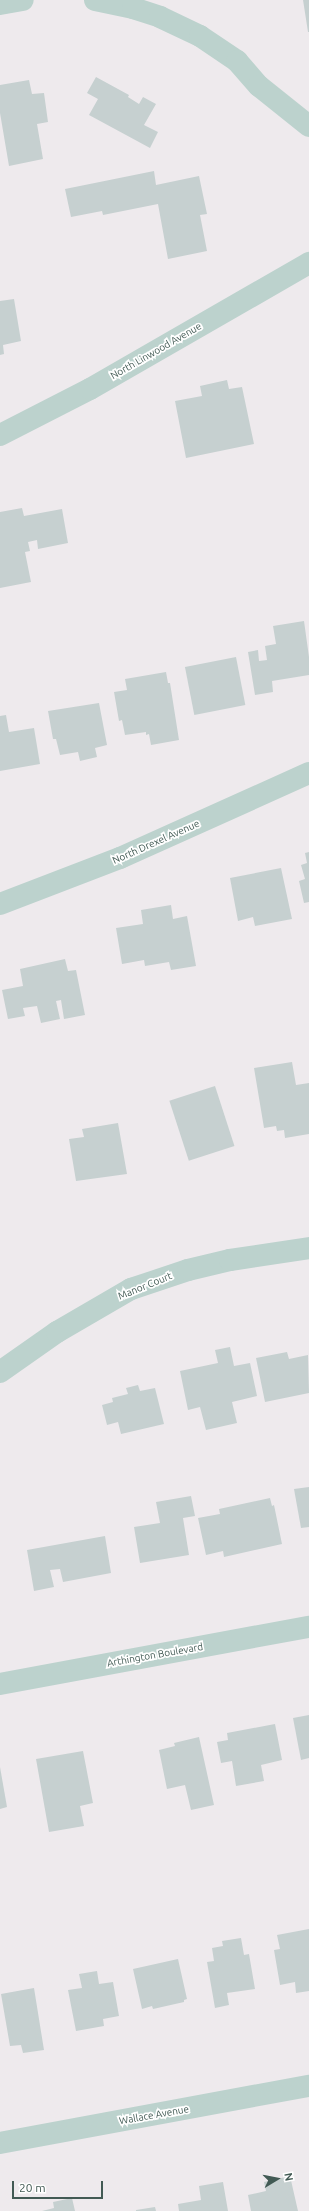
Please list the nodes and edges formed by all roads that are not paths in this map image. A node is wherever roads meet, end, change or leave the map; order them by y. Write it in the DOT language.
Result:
graph roads {
  1 [pos="24,0"];
  2 [pos="95,0"];
  3 [pos="0,4"];
  4 [pos="309,126"];
  5 [pos="309,263"];
  6 [pos="0,435"];
  7 [pos="309,773"];
  8 [pos="0,904"];
  9 [pos="309,1248"];
  10 [pos="0,1372"];
  11 [pos="309,1627"];
  12 [pos="0,1684"];
  13 [pos="309,2086"];
  14 [pos="0,2143"];
  1 -- 3 [label="street"];
  2 -- 4 [label="street"];
  5 -- 6 [label="street, North Linwood Avenue"];
  7 -- 8 [label="street, North Drexel Avenue"];
  9 -- 10 [label="street, Manor Court"];
  11 -- 12 [label="street, Arthington Boulevard"];
  13 -- 14 [label="street, Wallace Avenue"];
}
